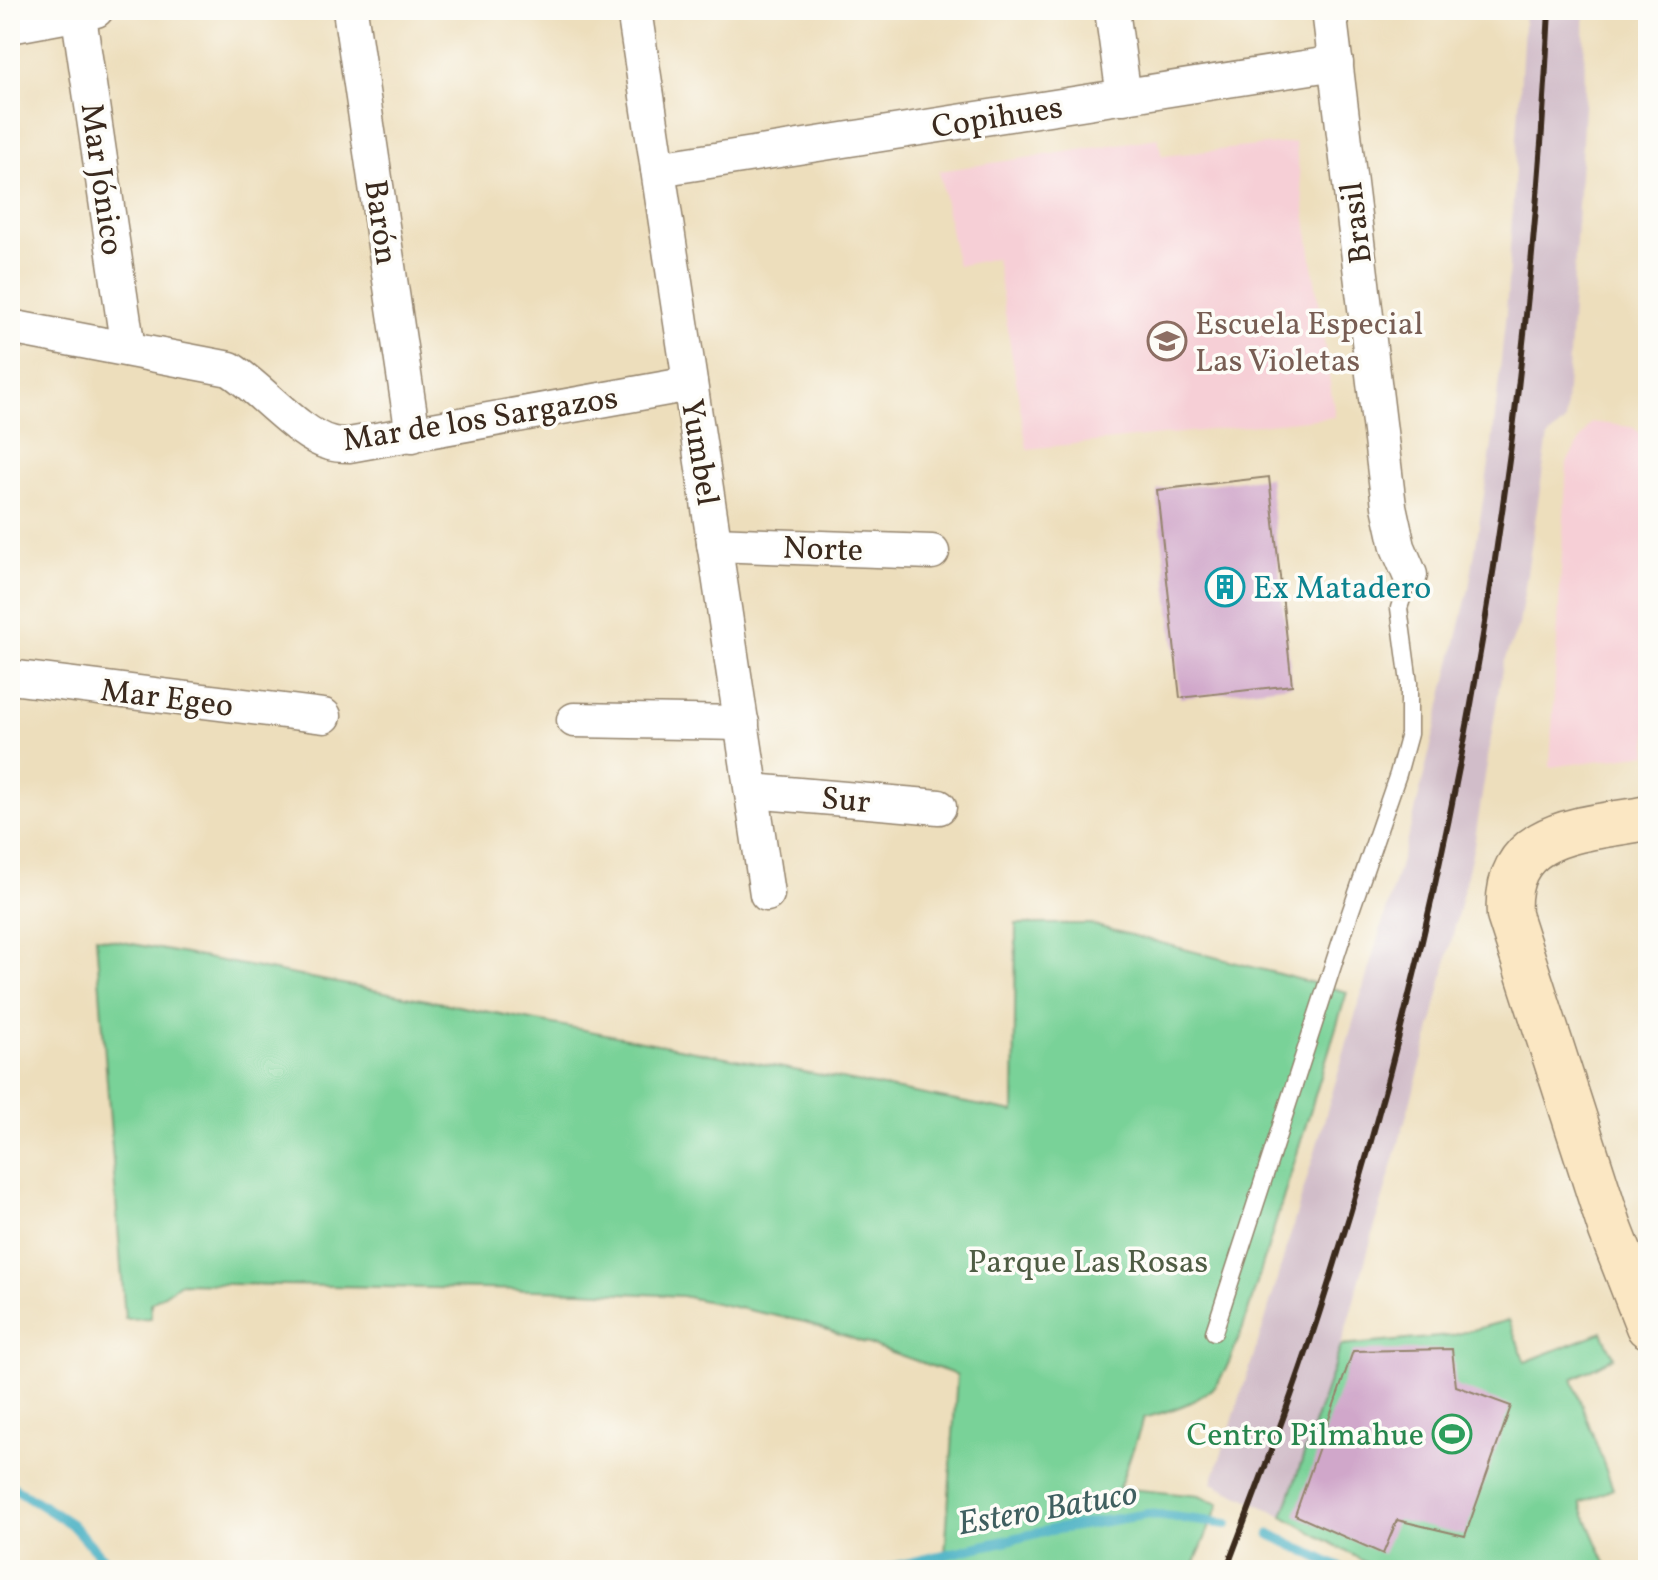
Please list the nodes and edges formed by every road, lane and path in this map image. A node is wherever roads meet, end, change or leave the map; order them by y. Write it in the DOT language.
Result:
graph roads {
  1 [pos="350,10"];
  2 [pos="634,10"];
  3 [pos="1112,10"];
  4 [pos="1329,10"];
  5 [pos="84,11"];
  6 [pos="10,26"];
  7 [pos="1336,63"];
  8 [pos="1124,97"];
  9 [pos="658,169"];
  10 [pos="10,327"];
  11 [pos="128,349"];
  12 [pos="690,384"];
  13 [pos="413,435"];
  14 [pos="714,544"];
  15 [pos="932,552"];
  16 [pos="1410,575"];
  17 [pos="10,677"];
  18 [pos="324,716"];
  19 [pos="574,720"];
  20 [pos="742,723"];
  21 [pos="752,791"];
  22 [pos="939,807"];
  23 [pos="1648,818"];
  24 [pos="767,894"];
  25 [pos="1644,1310"];
  26 [pos="1214,1332"];
  1 -- 13 [label="street, Barón"];
  2 -- 9 [label="street, Yumbel"];
  3 -- 8 [label="street"];
  4 -- 7 [label="street, Brasil"];
  5 -- 6 [label="street"];
  5 -- 11 [label="street, Mar Jónico"];
  7 -- 8 [label="street, Copihues"];
  7 -- 16 [label="street, Brasil"];
  8 -- 9 [label="street, Copihues"];
  9 -- 12 [label="street, Yumbel"];
  10 -- 11 [label="street, Mar de los Sargazos"];
  11 -- 13 [label="street, Mar de los Sargazos"];
  12 -- 13 [label="street, Mar de los Sargazos"];
  12 -- 14 [label="street, Yumbel"];
  14 -- 15 [label="street, Norte"];
  14 -- 20 [label="street, Yumbel"];
  16 -- 26 [label="lane"];
  17 -- 18 [label="street, Mar Egeo"];
  19 -- 20 [label="street"];
  20 -- 21 [label="street, Yumbel"];
  21 -- 22 [label="street, Sur"];
  21 -- 24 [label="street, Yumbel"];
  23 -- 25 [label="street"];
}
